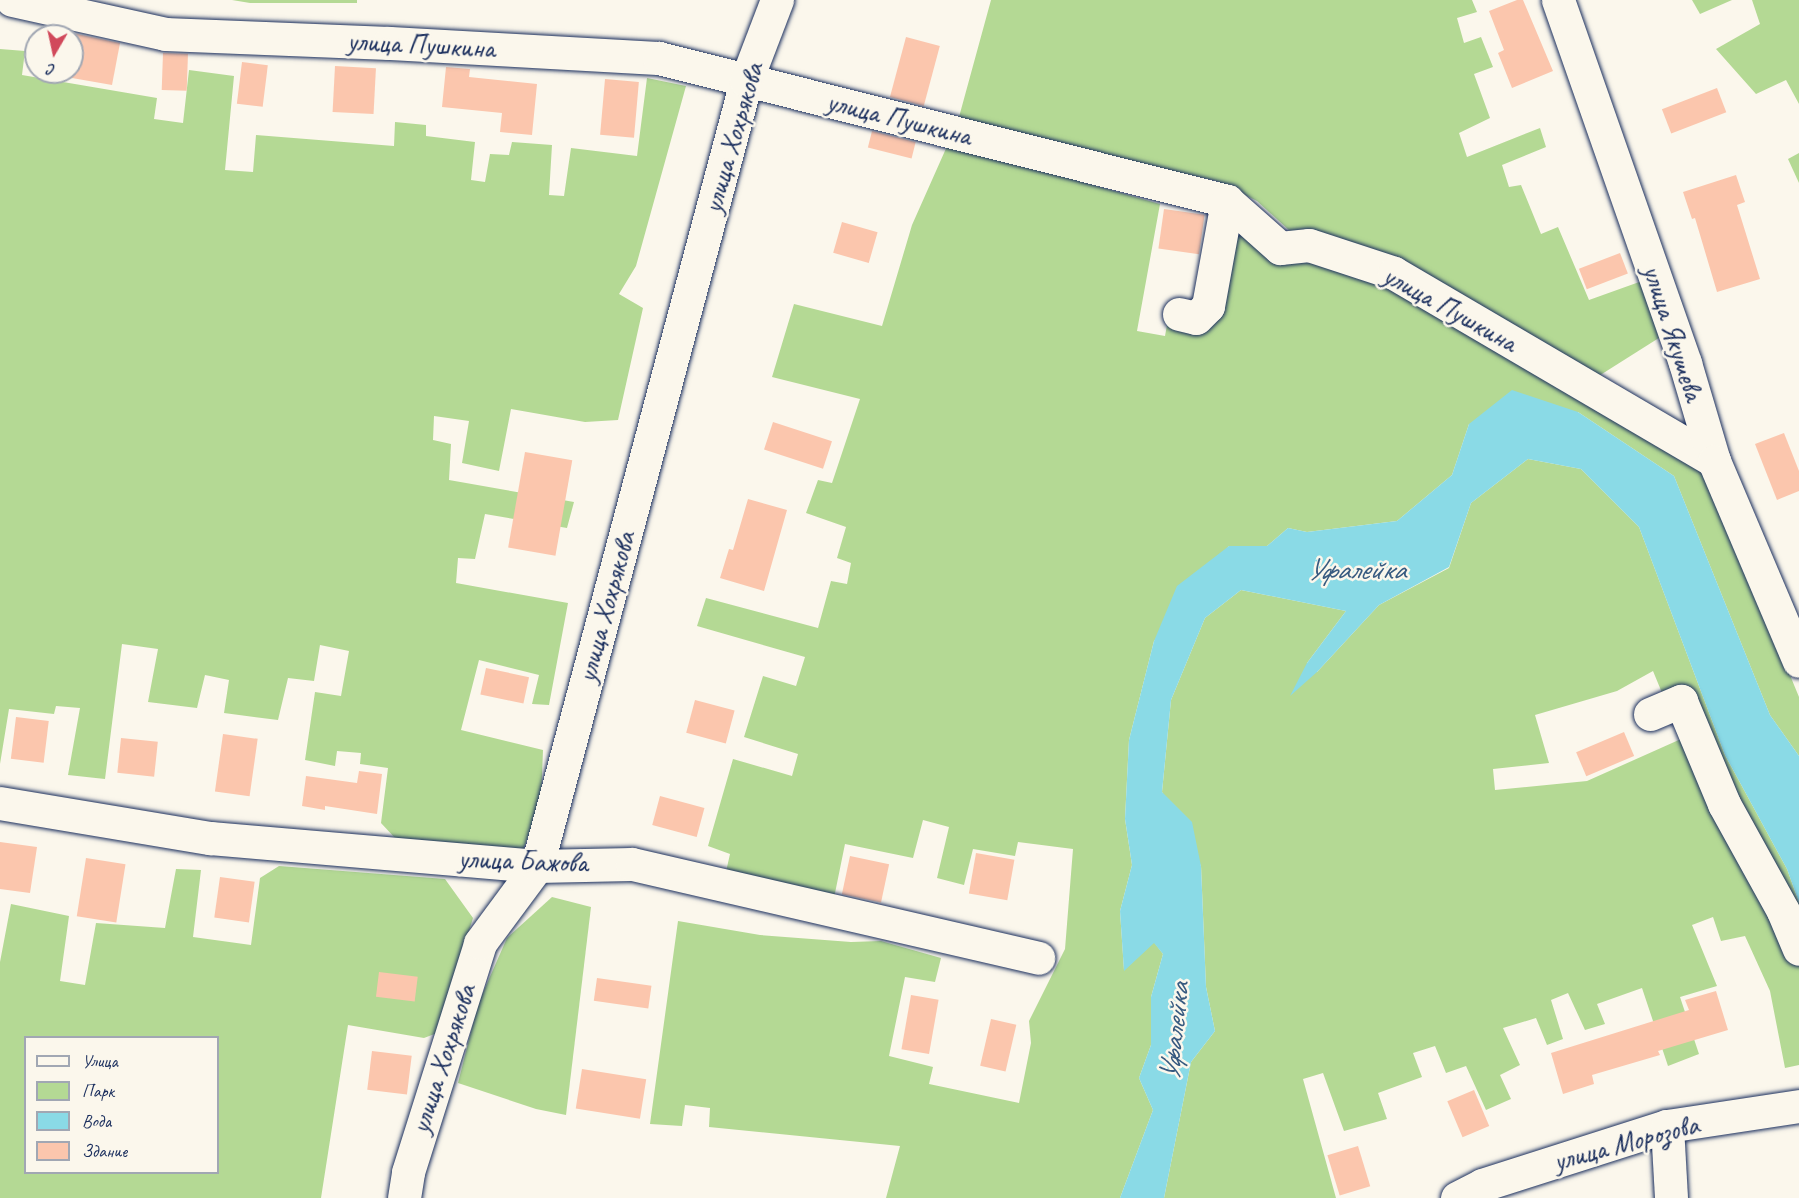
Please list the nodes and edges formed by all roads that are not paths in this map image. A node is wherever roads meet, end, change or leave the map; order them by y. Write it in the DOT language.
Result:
graph roads {
  1 [pos="12,0"];
  2 [pos="777,0"];
  3 [pos="1558,0"];
  4 [pos="746,81"];
  5 [pos="1227,201"];
  6 [pos="1179,314"];
  7 [pos="1714,460"];
  8 [pos="1799,661"];
  9 [pos="1650,714"];
  10 [pos="0,803"];
  11 [pos="537,866"];
  12 [pos="1799,948"];
  13 [pos="1038,958"];
  14 [pos="1798,1103"];
  15 [pos="1667,1126"];
  16 [pos="404,1198"];
  17 [pos="1457,1198"];
  18 [pos="1671,1198"];
  1 -- 4 [label="street, улица Пушкина"];
  2 -- 4 [label="street, улица Хохрякова"];
  3 -- 7 [label="street, улица Якушева"];
  4 -- 5 [label="street, улица Пушкина"];
  4 -- 11 [label="street, улица Хохрякова"];
  5 -- 6 [label="street"];
  5 -- 7 [label="street, улица Пушкина"];
  7 -- 8 [label="street, улица Якушева"];
  9 -- 12 [label="street"];
  10 -- 11 [label="street, улица Бажова"];
  11 -- 13 [label="street, улица Бажова"];
  11 -- 16 [label="street, улица Хохрякова"];
  14 -- 15 [label="street, улица Морозова"];
  15 -- 17 [label="street, улица Морозова"];
  15 -- 18 [label="street"];
}
